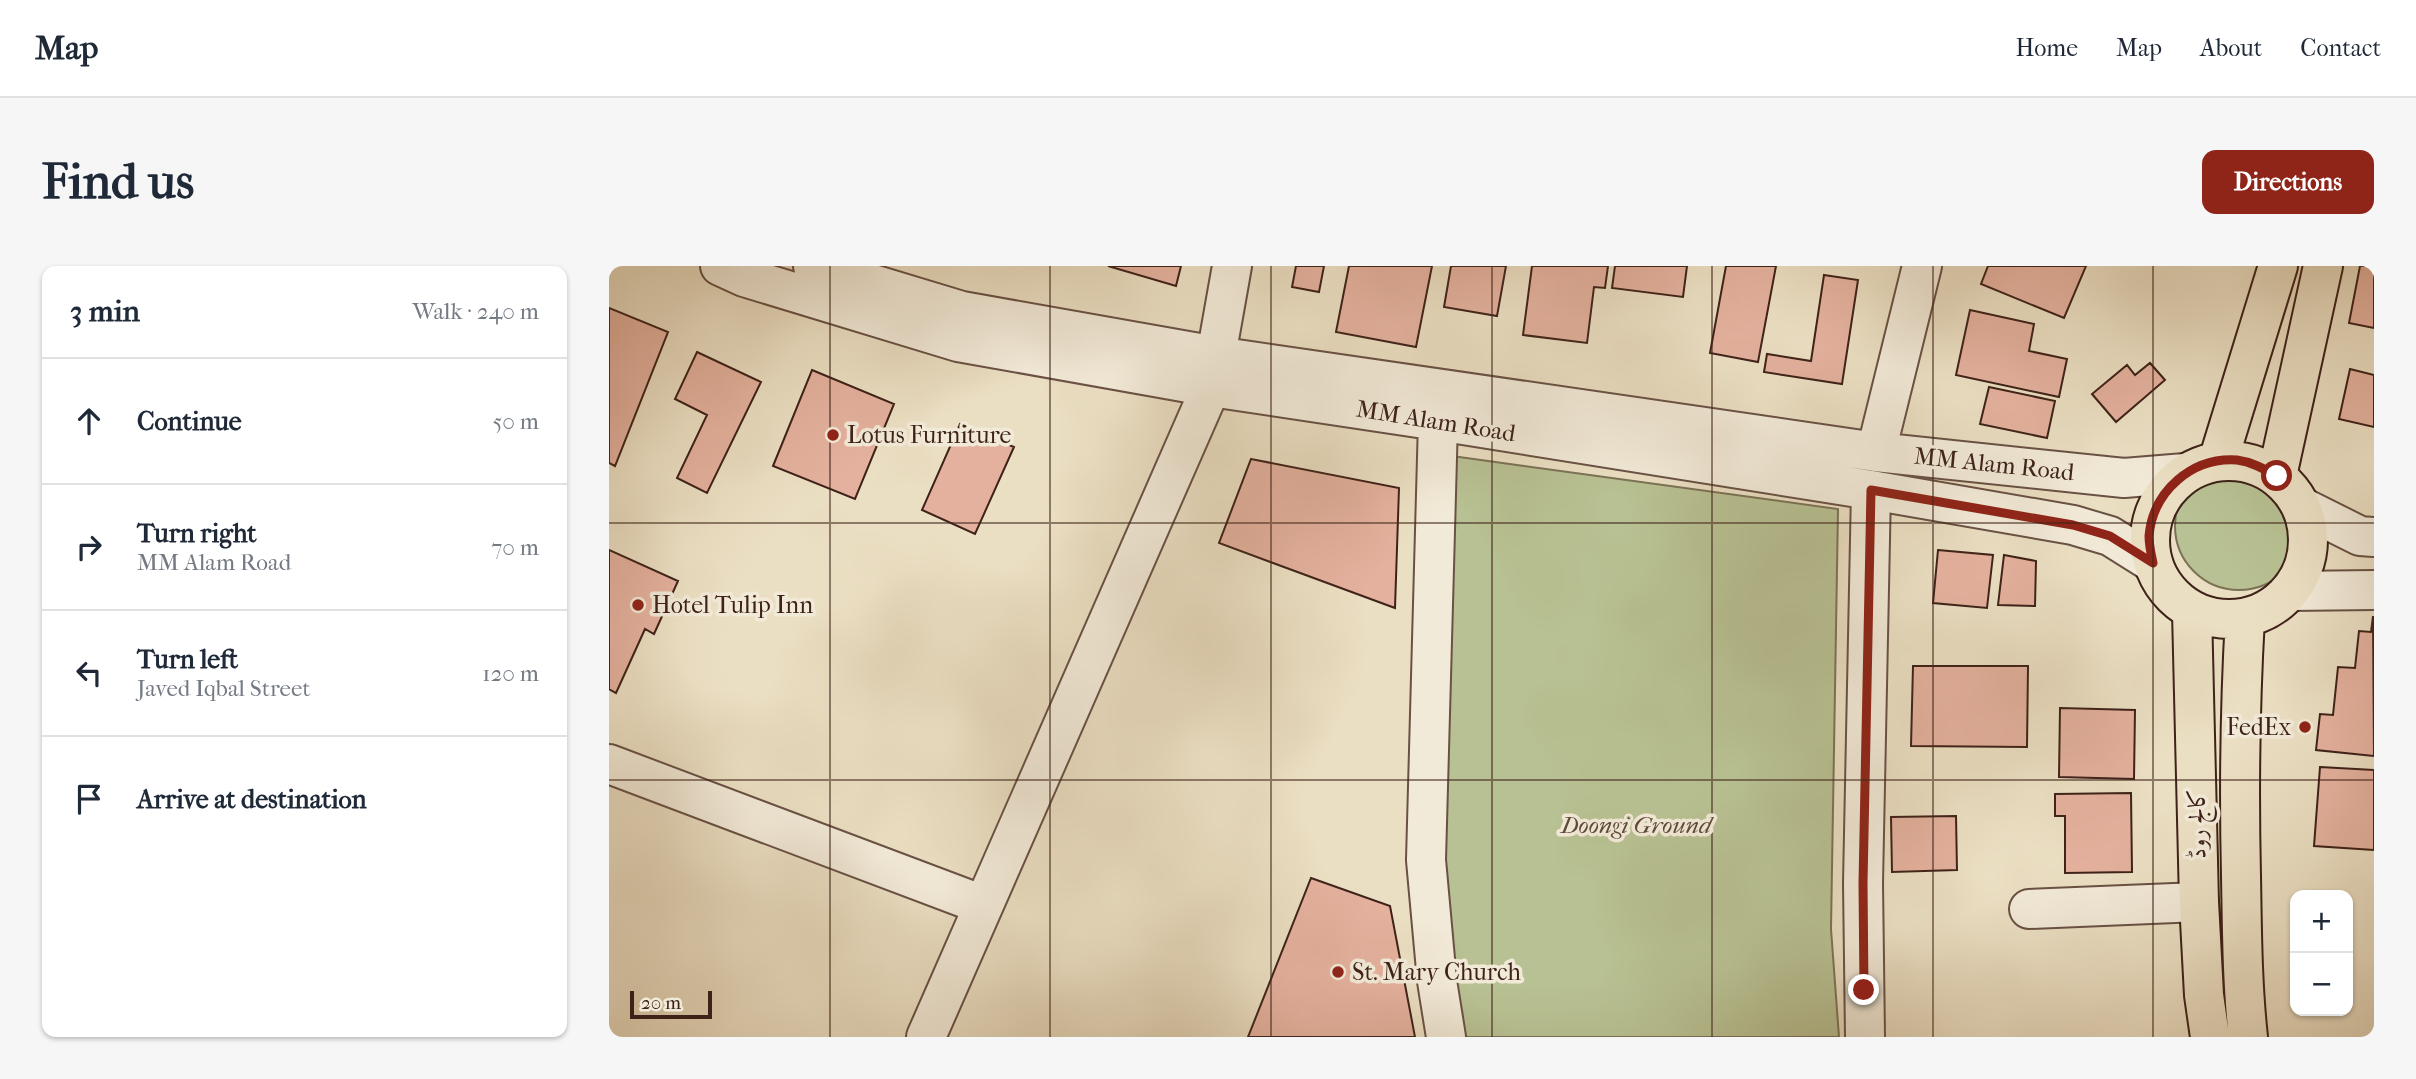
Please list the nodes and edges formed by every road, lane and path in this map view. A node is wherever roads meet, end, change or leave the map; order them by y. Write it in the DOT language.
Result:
graph roads {
  1 [pos="720,266"];
  2 [pos="813,266"];
  3 [pos="1232,266"];
  4 [pos="1922,266"];
  5 [pos="2278,266"];
  6 [pos="2323,266"];
  7 [pos="1214,372"];
  8 [pos="1438,421"];
  9 [pos="1877,452"];
  10 [pos="2202,467"];
  11 [pos="2277,476"];
  12 [pos="1871,490"];
  13 [pos="2302,507"];
  14 [pos="2374,537"];
  15 [pos="2153,563"];
  16 [pos="2290,590"];
  17 [pos="2374,590"];
  18 [pos="2192,611"];
  19 [pos="2245,618"];
  20 [pos="609,764"];
  21 [pos="2199,902"];
  22 [pos="983,905"];
  23 [pos="2029,909"];
  24 [pos="926,1037"];
  25 [pos="1446,1037"];
  26 [pos="1865,1037"];
  27 [pos="2210,1037"];
  28 [pos="2248,1037"];
  1 -- 7 [label="street, MM Alam Road"];
  2 -- 7 [label="street, MM Alam Road"];
  3 -- 7 [label="street"];
  4 -- 9 [label="street"];
  5 -- 10 [label="main road"];
  6 -- 11 [label="main road"];
  7 -- 8 [label="street, MM Alam Road"];
  7 -- 9 [label="street, MM Alam Road"];
  7 -- 22 [label="street"];
  8 -- 12 [label="street, MM Alam Road"];
  8 -- 25 [label="street"];
  9 -- 10 [label="street, MM Alam Road"];
  10 -- 11 [label="main road"];
  10 -- 15 [label="main road"];
  11 -- 13 [label="main road"];
  12 -- 15 [label="street, MM Alam Road"];
  12 -- 26 [label="street"];
  13 -- 14 [label="street"];
  13 -- 16 [label="main road"];
  15 -- 18 [label="main road"];
  16 -- 17 [label="street"];
  16 -- 19 [label="main road"];
  18 -- 19 [label="main road"];
  18 -- 21 [label="main road, کالج روڈ"];
  19 -- 28 [label="main road, کالج روڈ"];
  20 -- 22 [label="street"];
  21 -- 23 [label="street"];
  21 -- 27 [label="main road, کالج روڈ"];
  22 -- 24 [label="street"];
}
